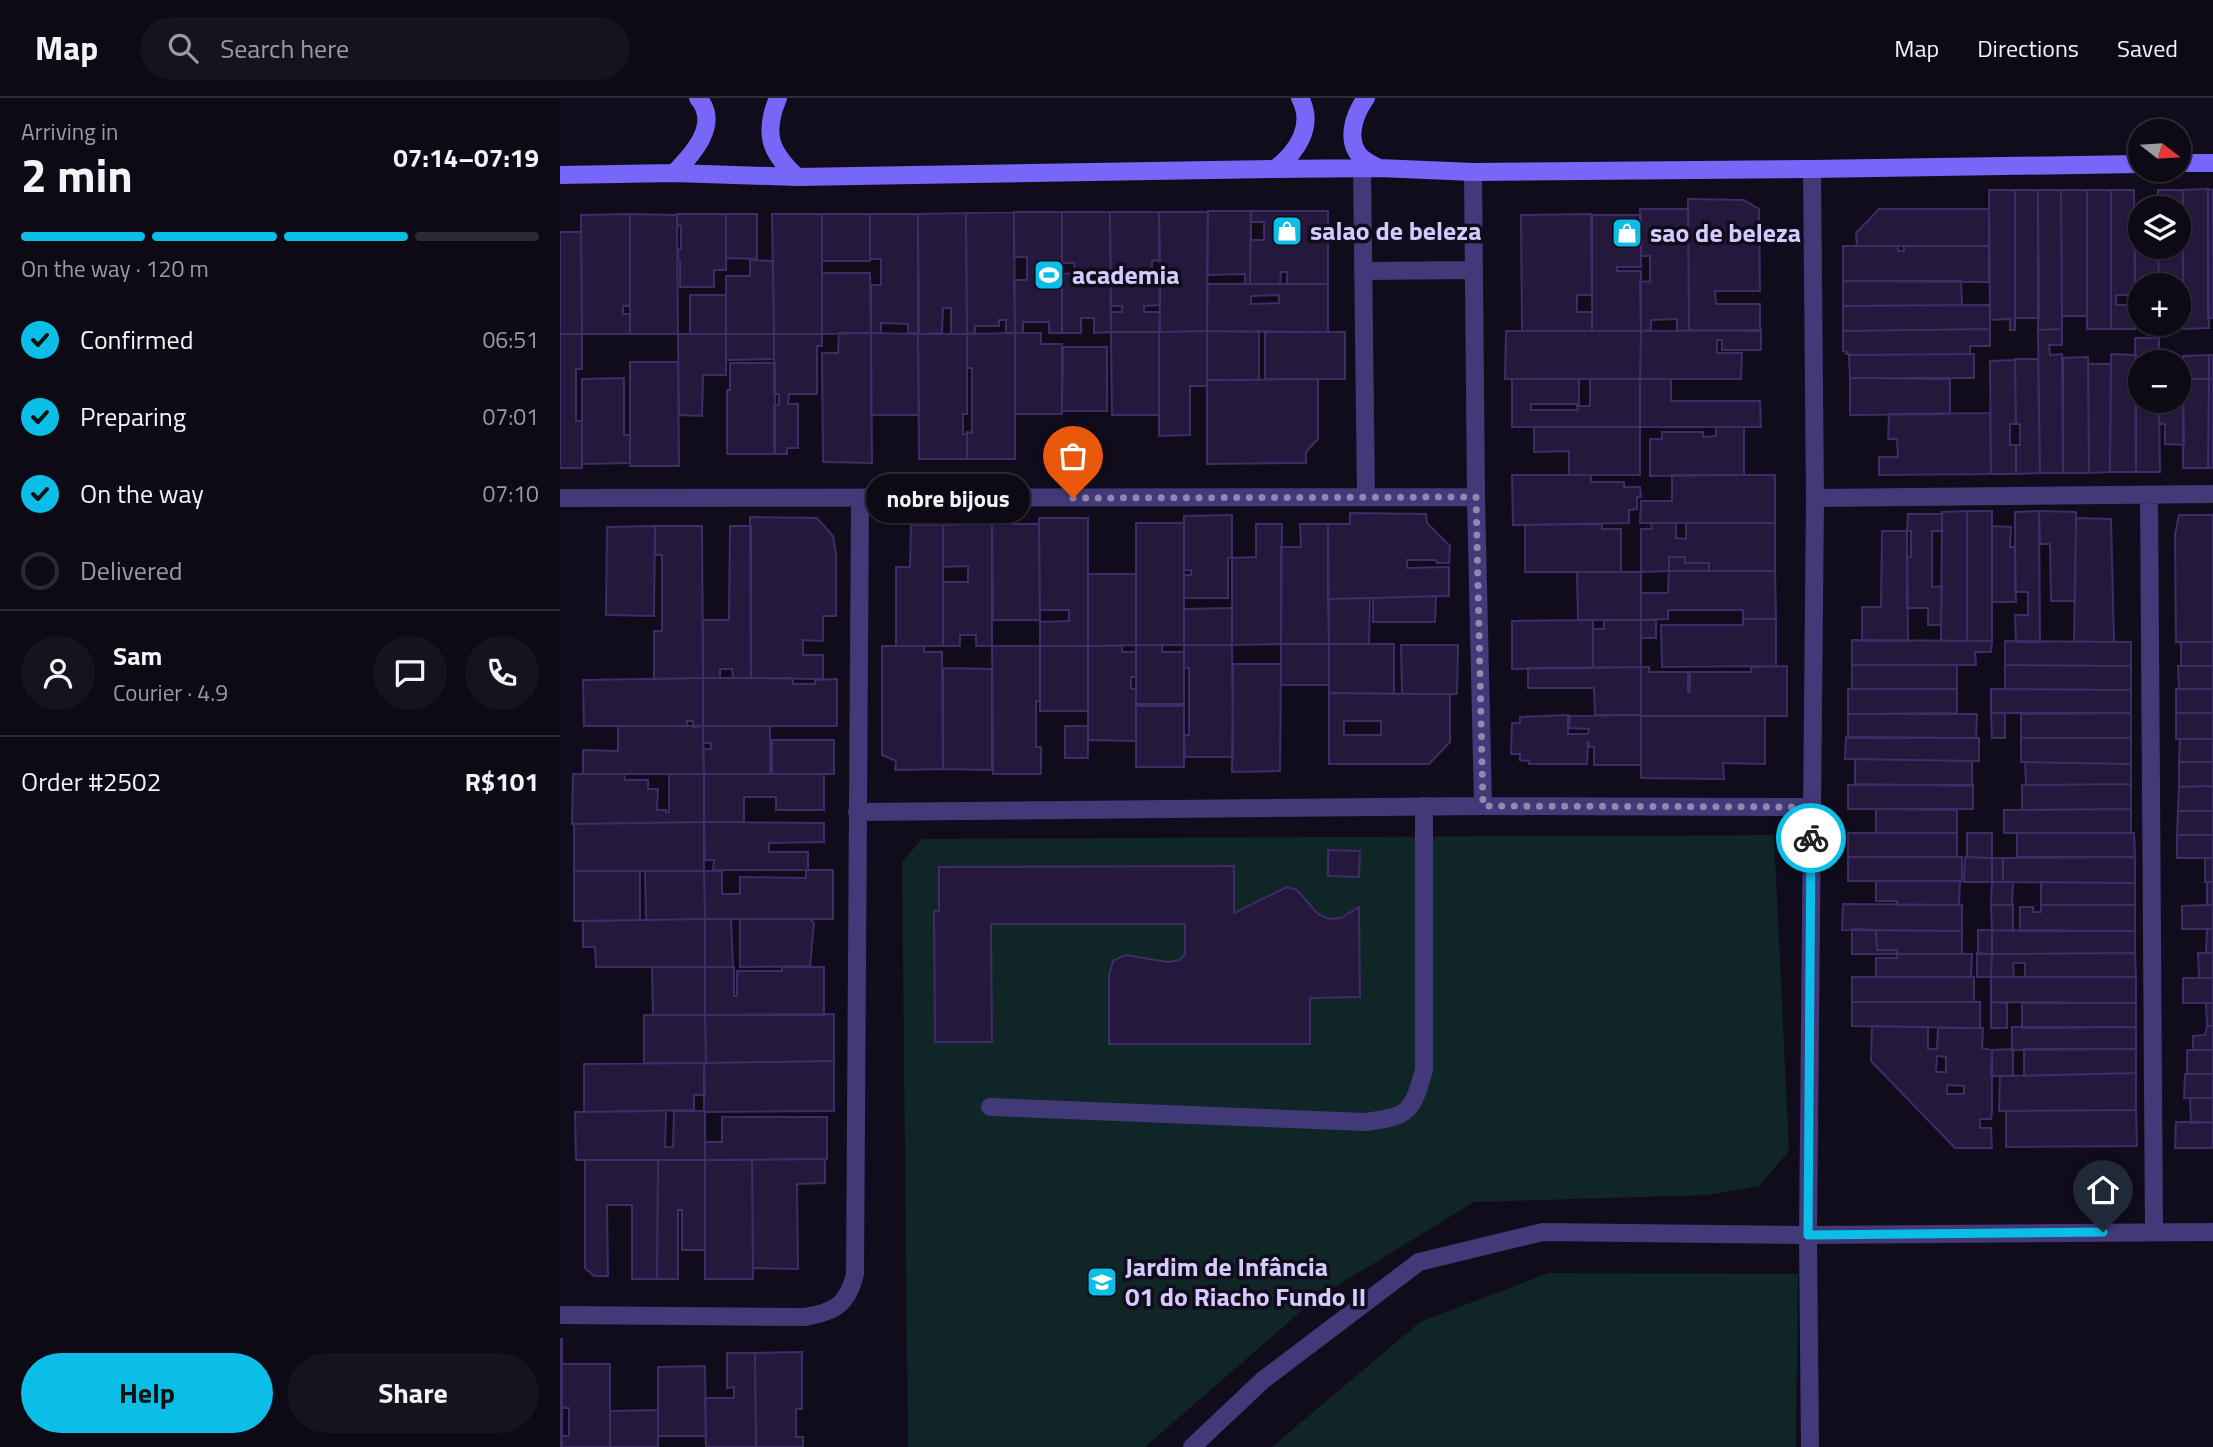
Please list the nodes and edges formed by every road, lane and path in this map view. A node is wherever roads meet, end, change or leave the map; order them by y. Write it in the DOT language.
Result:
graph roads {
  1 [pos="698,98"];
  2 [pos="778,98"];
  3 [pos="1300,98"];
  4 [pos="1366,98"];
  5 [pos="2191,163"];
  6 [pos="2213,163"];
  7 [pos="2128,164"];
  8 [pos="1275,169"];
  9 [pos="1370,169"];
  10 [pos="1812,169"];
  11 [pos="1474,172"];
  12 [pos="674,173"];
  13 [pos="560,175"];
  14 [pos="797,177"];
  15 [pos="1474,270"];
  16 [pos="1364,271"];
  17 [pos="2213,494"];
  18 [pos="2149,495"];
  19 [pos="1366,496"];
  20 [pos="1476,497"];
  21 [pos="560,498"];
  22 [pos="1815,498"];
  23 [pos="860,499"];
  24 [pos="1424,806"];
  25 [pos="1483,806"];
  26 [pos="1811,807"];
  27 [pos="857,812"];
  28 [pos="990,1107"];
  29 [pos="2154,1232"];
  30 [pos="2213,1232"];
  31 [pos="1808,1235"];
  32 [pos="560,1315"];
  33 [pos="1192,1447"];
  34 [pos="1810,1447"];
  1 -- 12 [label="main road"];
  2 -- 14 [label="main road"];
  3 -- 8 [label="main road"];
  4 -- 9 [label="main road"];
  5 -- 6 [label="main road"];
  7 -- 10 [label="main road"];
  8 -- 9 [label="main road"];
  8 -- 14 [label="main road"];
  9 -- 11 [label="main road"];
  9 -- 16 [label="street"];
  10 -- 11 [label="main road"];
  10 -- 22 [label="street"];
  11 -- 15 [label="street"];
  12 -- 13 [label="main road"];
  12 -- 14 [label="main road"];
  15 -- 16 [label="street"];
  15 -- 20 [label="street"];
  16 -- 19 [label="street"];
  17 -- 18 [label="street"];
  18 -- 22 [label="street"];
  18 -- 29 [label="street"];
  19 -- 20 [label="street"];
  19 -- 23 [label="street"];
  20 -- 25 [label="street"];
  21 -- 23 [label="street"];
  22 -- 26 [label="street"];
  23 -- 27 [label="street"];
  24 -- 25 [label="street"];
  24 -- 27 [label="street"];
  24 -- 28 [label="street"];
  25 -- 26 [label="street"];
  26 -- 31 [label="street"];
  27 -- 32 [label="street"];
  29 -- 30 [label="street"];
  29 -- 31 [label="street"];
  31 -- 33 [label="street"];
  31 -- 34 [label="street"];
}
